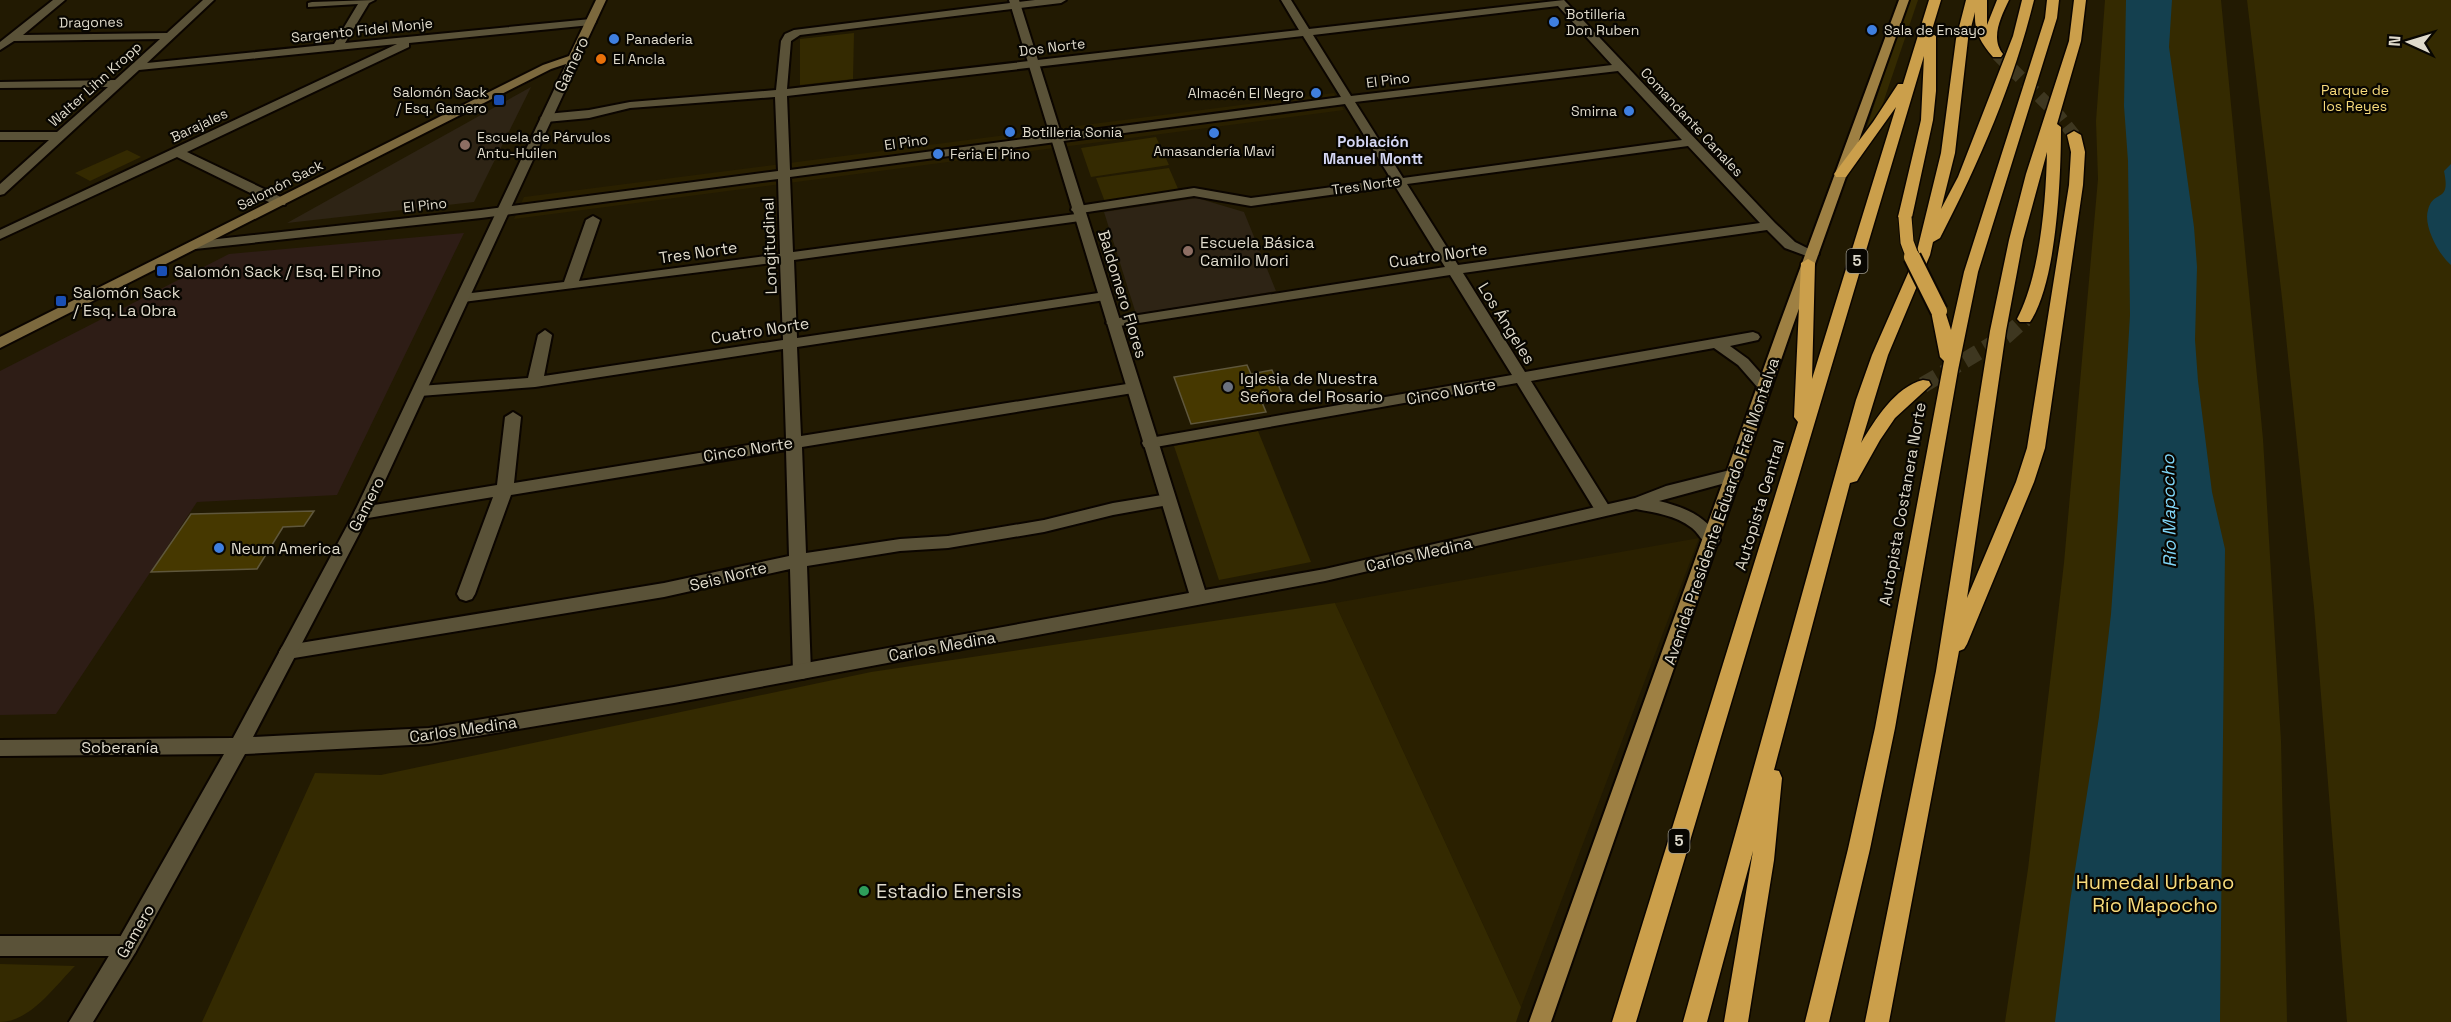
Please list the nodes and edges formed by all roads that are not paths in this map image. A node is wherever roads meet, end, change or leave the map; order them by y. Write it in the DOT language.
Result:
graph roads {
  1 [pos="60,0"];
  2 [pos="209,0"];
  3 [pos="367,0"];
  4 [pos="601,0"];
  5 [pos="1061,0"];
  6 [pos="1286,0"];
  7 [pos="1904,0"];
  8 [pos="1935,0"];
  9 [pos="1972,0"];
  10 [pos="1981,0"];
  11 [pos="2003,0"];
  12 [pos="2028,0"];
  13 [pos="2053,0"];
  14 [pos="2080,0"];
  15 [pos="1559,1"];
  16 [pos="1015,3"];
  17 [pos="312,5"];
  18 [pos="1930,16"];
  19 [pos="591,22"];
  20 [pos="1306,32"];
  21 [pos="170,36"];
  22 [pos="13,38"];
  23 [pos="410,40"];
  24 [pos="0,47"];
  25 [pos="338,48"];
  26 [pos="574,58"];
  27 [pos="1032,64"];
  28 [pos="136,67"];
  29 [pos="1620,67"];
  30 [pos="1915,68"];
  31 [pos="118,83"];
  32 [pos="0,85"];
  33 [pos="781,93"];
  34 [pos="1348,100"];
  35 [pos="2054,116"];
  36 [pos="546,118"];
  37 [pos="2073,135"];
  38 [pos="0,136"];
  39 [pos="61,136"];
  40 [pos="1055,138"];
  41 [pos="1691,142"];
  42 [pos="177,152"];
  43 [pos="784,174"];
  44 [pos="1841,174"];
  45 [pos="1398,180"];
  46 [pos="0,191"];
  47 [pos="279,202"];
  48 [pos="503,211"];
  49 [pos="1079,213"];
  50 [pos="592,220"];
  51 [pos="1770,226"];
  52 [pos="0,235"];
  53 [pos="195,245"];
  54 [pos="1923,255"];
  55 [pos="787,256"];
  56 [pos="1810,258"];
  57 [pos="1454,270"];
  58 [pos="570,286"];
  59 [pos="1105,296"];
  60 [pos="463,298"];
  61 [pos="2025,319"];
  62 [pos="1113,323"];
  63 [pos="545,335"];
  64 [pos="1753,337"];
  65 [pos="1,341"];
  66 [pos="790,343"];
  67 [pos="1716,343"];
  68 [pos="1950,370"];
  69 [pos="1522,379"];
  70 [pos="535,382"];
  71 [pos="1923,384"];
  72 [pos="1764,386"];
  73 [pos="1133,388"];
  74 [pos="420,391"];
  75 [pos="513,417"];
  76 [pos="794,442"];
  77 [pos="1150,443"];
  78 [pos="1798,454"];
  79 [pos="1734,475"];
  80 [pos="505,488"];
  81 [pos="1168,500"];
  82 [pos="1638,503"];
  83 [pos="1835,505"];
  84 [pos="1604,511"];
  85 [pos="362,513"];
  86 [pos="1712,540"];
  87 [pos="798,561"];
  88 [pos="466,594"];
  89 [pos="1199,599"];
  90 [pos="288,652"];
  91 [pos="1946,670"];
  92 [pos="802,672"];
  93 [pos="1775,728"];
  94 [pos="239,746"];
  95 [pos="0,748"];
  96 [pos="0,946"];
  97 [pos="127,946"];
  98 [pos="80,1020"];
  99 [pos="1540,1022"];
  100 [pos="1624,1022"];
  101 [pos="1695,1022"];
  102 [pos="1736,1022"];
  103 [pos="1817,1022"];
  104 [pos="1877,1022"];
  1 -- 22 [label="street"];
  2 -- 21 [label="street, Walter Lihn Kropp"];
  3 -- 17 [label="street"];
  3 -- 25 [label="street"];
  4 -- 19 [label="main road, Gamero"];
  5 -- 16 [label="street"];
  6 -- 20 [label="street, Los Ángeles"];
  7 -- 44 [label="main road, Avenida Presidente Eduardo Frei Montalva"];
  8 -- 18 [label="highway, Autopista Central / 5"];
  9 -- 54 [label="highway"];
  10 -- 11 [label="highway"];
  12 -- 54 [label="highway"];
  13 -- 68 [label="highway, Autopista Costanera Norte"];
  14 -- 35 [label="highway"];
  15 -- 20 [label="street, Dos Norte"];
  15 -- 29 [label="street, Comandante Canales"];
  16 -- 27 [label="street, Baldomero Flores"];
  16 -- 33 [label="street, Longitudinal"];
  18 -- 30 [label="highway, Autopista Central / 5"];
  18 -- 68 [label="highway, bridge"];
  19 -- 23 [label="street, Sargento Fidel Monje"];
  19 -- 26 [label="main road, Gamero"];
  20 -- 27 [label="street, Dos Norte"];
  20 -- 34 [label="street, Los Ángeles"];
  21 -- 22 [label="street, Dragones"];
  21 -- 28 [label="street, Walter Lihn Kropp"];
  22 -- 24 [label="street"];
  23 -- 25 [label="street, Sargento Fidel Monje"];
  23 -- 42 [label="street, Barajales"];
  25 -- 28 [label="street, Sargento Fidel Monje"];
  26 -- 36 [label="street, Gamero"];
  26 -- 47 [label="main road, Salomón Sack"];
  27 -- 33 [label="street, Dos Norte"];
  27 -- 40 [label="street, Baldomero Flores"];
  28 -- 31 [label="street, Walter Lihn Kropp"];
  29 -- 34 [label="street, El Pino"];
  29 -- 41 [label="street, Comandante Canales"];
  30 -- 44 [label="highway"];
  30 -- 78 [label="highway, Autopista Central / 5"];
  31 -- 32 [label="street"];
  31 -- 39 [label="street, Walter Lihn Kropp"];
  33 -- 36 [label="street, Dos Norte"];
  33 -- 43 [label="street, Longitudinal"];
  34 -- 40 [label="street, El Pino"];
  34 -- 45 [label="street, Los Ángeles"];
  35 -- 61 [label="highway"];
  35 -- 91 [label="highway"];
  36 -- 48 [label="street, Gamero"];
  37 -- 91 [label="highway"];
  38 -- 39 [label="street"];
  39 -- 46 [label="street, Walter Lihn Kropp"];
  40 -- 43 [label="street, El Pino"];
  40 -- 49 [label="street, Baldomero Flores"];
  41 -- 45 [label="street, Tres Norte"];
  41 -- 51 [label="street, Comandante Canales"];
  42 -- 47 [label="street"];
  42 -- 52 [label="street, Barajales"];
  43 -- 48 [label="street, El Pino"];
  43 -- 55 [label="street, Longitudinal"];
  44 -- 56 [label="main road, Avenida Presidente Eduardo Frei Montalva"];
  45 -- 49 [label="street, Tres Norte"];
  45 -- 57 [label="street, Los Ángeles"];
  47 -- 53 [label="main road, Salomón Sack"];
  48 -- 53 [label="street, El Pino"];
  48 -- 60 [label="street, Gamero"];
  49 -- 55 [label="street, Tres Norte"];
  49 -- 59 [label="street, Baldomero Flores"];
  50 -- 58 [label="street"];
  51 -- 56 [label="street, Comandante Canales"];
  51 -- 57 [label="street, Cuatro Norte"];
  53 -- 65 [label="main road, Salomón Sack"];
  54 -- 83 [label="highway"];
  55 -- 58 [label="street, Tres Norte"];
  55 -- 66 [label="street, Longitudinal"];
  56 -- 72 [label="main road, Avenida Presidente Eduardo Frei Montalva"];
  56 -- 78 [label="highway"];
  57 -- 62 [label="street, Cuatro Norte"];
  57 -- 69 [label="street, Los Ángeles"];
  58 -- 60 [label="street, Tres Norte"];
  59 -- 62 [label="street, Baldomero Flores"];
  59 -- 66 [label="street, Cuatro Norte"];
  60 -- 74 [label="street, Gamero"];
  62 -- 73 [label="street, Baldomero Flores"];
  63 -- 70 [label="street"];
  64 -- 67 [label="street, Cinco Norte"];
  66 -- 70 [label="street, Cuatro Norte"];
  66 -- 76 [label="street, Longitudinal"];
  67 -- 69 [label="street, Cinco Norte"];
  67 -- 72 [label="street"];
  68 -- 103 [label="highway, Autopista Costanera Norte"];
  69 -- 77 [label="street, Cinco Norte"];
  69 -- 84 [label="street, Los Ángeles"];
  70 -- 74 [label="street, Cuatro Norte"];
  71 -- 83 [label="highway"];
  72 -- 79 [label="main road, Avenida Presidente Eduardo Frei Montalva"];
  73 -- 76 [label="street, Cinco Norte"];
  73 -- 77 [label="street, Baldomero Flores"];
  74 -- 85 [label="street, Gamero"];
  75 -- 80 [label="street"];
  76 -- 80 [label="street, Cinco Norte"];
  76 -- 87 [label="street, Longitudinal"];
  77 -- 81 [label="street, Baldomero Flores"];
  78 -- 100 [label="highway, Autopista Central / 5"];
  79 -- 82 [label="street, Carlos Medina"];
  79 -- 86 [label="main road, Avenida Presidente Eduardo Frei Montalva"];
  80 -- 85 [label="street, Cinco Norte"];
  80 -- 88 [label="street"];
  81 -- 87 [label="street, Seis Norte"];
  81 -- 89 [label="street, Baldomero Flores"];
  82 -- 84 [label="street, Carlos Medina"];
  82 -- 86 [label="street, Carlos Medina"];
  83 -- 93 [label="highway"];
  84 -- 89 [label="street, Carlos Medina"];
  85 -- 90 [label="street, Gamero"];
  86 -- 99 [label="main road, Avenida Presidente Eduardo Frei Montalva"];
  87 -- 90 [label="street, Seis Norte"];
  87 -- 92 [label="street, Longitudinal"];
  89 -- 92 [label="street, Carlos Medina"];
  90 -- 94 [label="street, Gamero"];
  91 -- 104 [label="highway"];
  92 -- 94 [label="street, Carlos Medina"];
  93 -- 101 [label="highway"];
  93 -- 102 [label="highway"];
  94 -- 95 [label="street, Soberanía"];
  94 -- 97 [label="street, Gamero"];
  96 -- 97 [label="street"];
  97 -- 98 [label="street, Gamero"];
}
